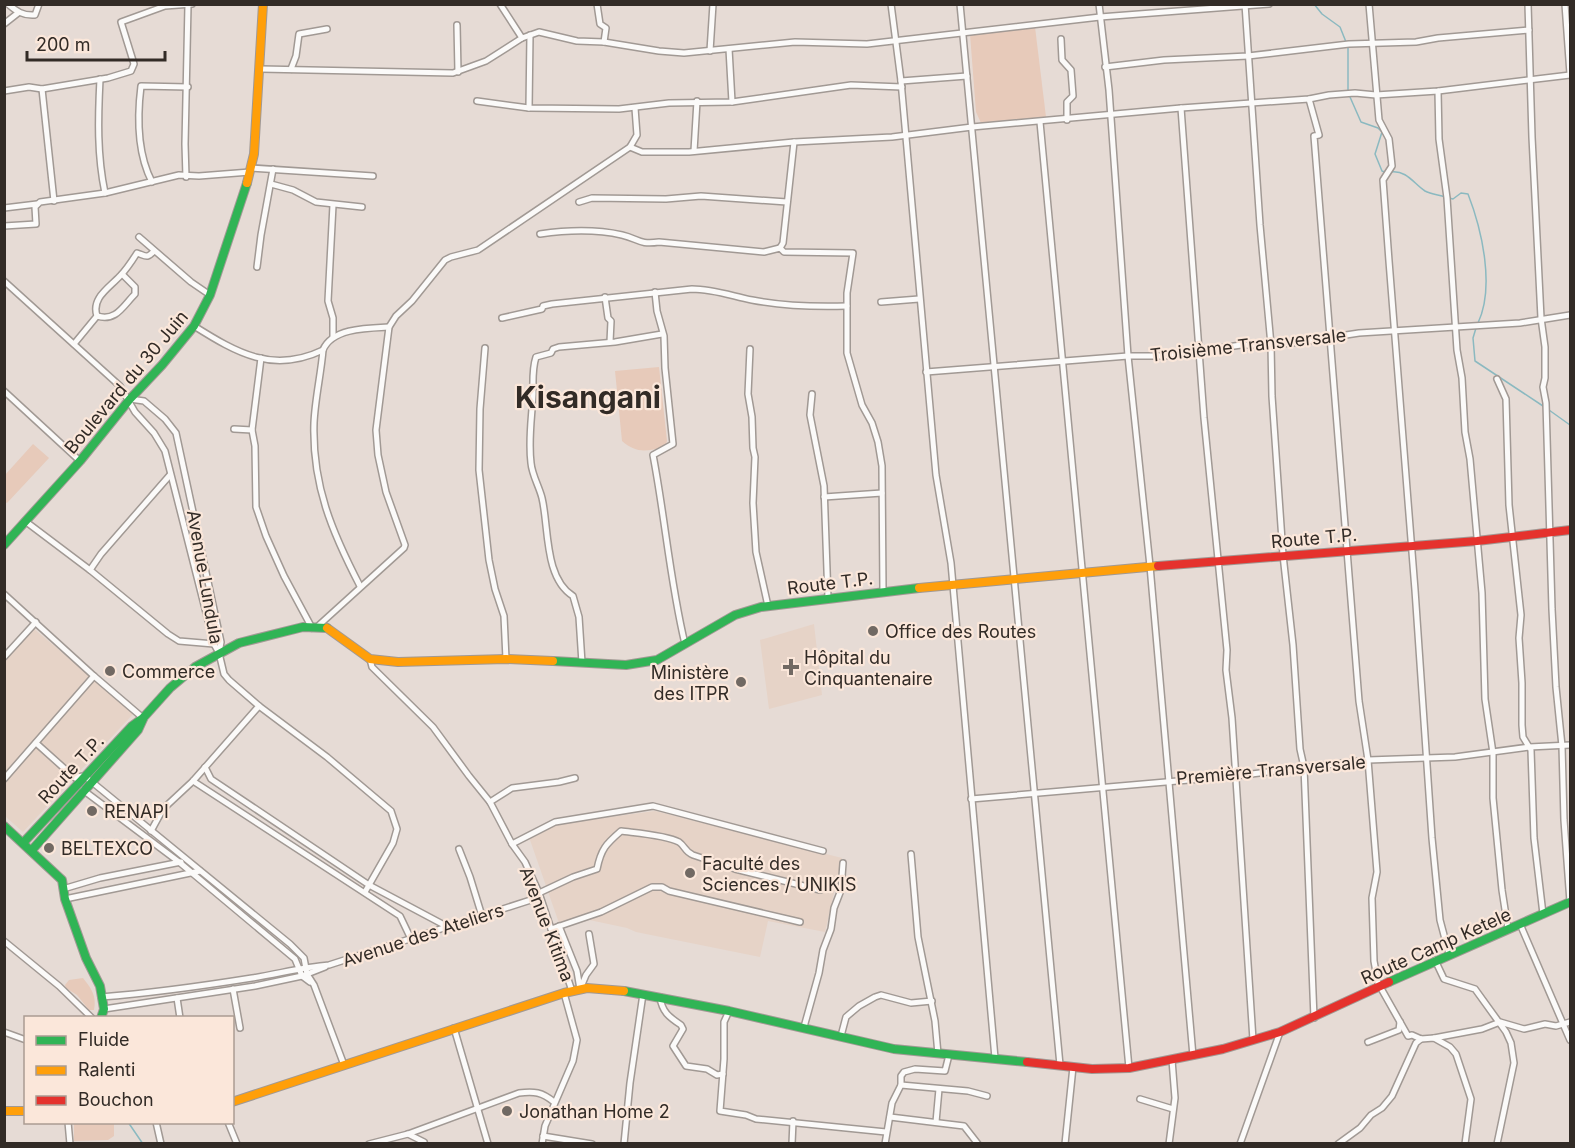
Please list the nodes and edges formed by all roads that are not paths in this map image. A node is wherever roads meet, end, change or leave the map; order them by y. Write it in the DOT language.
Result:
graph roads {
  1 [pos="8,4"];
  2 [pos="39,4"];
  3 [pos="263,4"];
  4 [pos="500,4"];
  5 [pos="597,4"];
  6 [pos="713,4"];
  7 [pos="891,4"];
  8 [pos="960,4"];
  9 [pos="1099,4"];
  10 [pos="1269,4"];
  11 [pos="1369,4"];
  12 [pos="1527,4"];
  13 [pos="1565,4"];
  14 [pos="165,5"];
  15 [pos="190,5"];
  16 [pos="1245,5"];
  17 [pos="18,13"];
  18 [pos="1100,17"];
  19 [pos="4,24"];
  20 [pos="457,26"];
  21 [pos="327,29"];
  22 [pos="1528,30"];
  23 [pos="963,32"];
  24 [pos="530,35"];
  25 [pos="522,38"];
  26 [pos="1061,39"];
  27 [pos="897,41"];
  28 [pos="604,42"];
  29 [pos="1373,44"];
  30 [pos="729,49"];
  31 [pos="710,51"];
  32 [pos="1248,56"];
  33 [pos="1106,66"];
  34 [pos="261,69"];
  35 [pos="291,69"];
  36 [pos="458,72"];
  37 [pos="1570,74"];
  38 [pos="967,76"];
  39 [pos="1531,78"];
  40 [pos="100,79"];
  41 [pos="902,84"];
  42 [pos="188,87"];
  43 [pos="42,89"];
  44 [pos="4,91"];
  45 [pos="1438,91"];
  46 [pos="1376,94"];
  47 [pos="1310,99"];
  48 [pos="477,101"];
  49 [pos="697,101"];
  50 [pos="732,102"];
  51 [pos="1251,104"];
  52 [pos="529,108"];
  53 [pos="635,108"];
  54 [pos="1181,108"];
  55 [pos="1110,115"];
  56 [pos="1067,120"];
  57 [pos="1040,122"];
  58 [pos="972,127"];
  59 [pos="906,136"];
  60 [pos="794,142"];
  61 [pos="630,147"];
  62 [pos="694,151"];
  63 [pos="273,169"];
  64 [pos="251,170"];
  65 [pos="373,176"];
  66 [pos="186,177"];
  67 [pos="152,182"];
  68 [pos="271,184"];
  69 [pos="105,193"];
  70 [pos="54,201"];
  71 [pos="579,202"];
  72 [pos="788,202"];
  73 [pos="37,204"];
  74 [pos="333,205"];
  75 [pos="362,207"];
  76 [pos="4,208"];
  77 [pos="4,226"];
  78 [pos="540,234"];
  79 [pos="139,237"];
  80 [pos="780,248"];
  81 [pos="154,251"];
  82 [pos="257,267"];
  83 [pos="122,274"];
  84 [pos="4,281"];
  85 [pos="655,292"];
  86 [pos="210,295"];
  87 [pos="605,297"];
  88 [pos="919,299"];
  89 [pos="881,302"];
  90 [pos="847,306"];
  91 [pos="97,315"];
  92 [pos="1570,315"];
  93 [pos="502,318"];
  94 [pos="1541,318"];
  95 [pos="194,326"];
  96 [pos="1456,326"];
  97 [pos="389,327"];
  98 [pos="1395,332"];
  99 [pos="662,334"];
  100 [pos="333,337"];
  101 [pos="1331,337"];
  102 [pos="610,342"];
  103 [pos="74,344"];
  104 [pos="1271,345"];
  105 [pos="485,348"];
  106 [pos="750,349"];
  107 [pos="323,350"];
  108 [pos="1200,350"];
  109 [pos="1128,356"];
  110 [pos="261,358"];
  111 [pos="1063,362"];
  112 [pos="994,367"];
  113 [pos="926,372"];
  114 [pos="1497,380"];
  115 [pos="4,392"];
  116 [pos="812,394"];
  117 [pos="10,396"];
  118 [pos="130,399"];
  119 [pos="4,402"];
  120 [pos="234,429"];
  121 [pos="252,430"];
  122 [pos="80,461"];
  123 [pos="170,475"];
  124 [pos="882,493"];
  125 [pos="824,497"];
  126 [pos="25,521"];
  127 [pos="1570,530"];
  128 [pos="1550,532"];
  129 [pos="1513,536"];
  130 [pos="1477,541"];
  131 [pos="4,545"];
  132 [pos="1411,546"];
  133 [pos="1347,550"];
  134 [pos="1284,555"];
  135 [pos="1218,560"];
  136 [pos="1150,566"];
  137 [pos="90,570"];
  138 [pos="1083,572"];
  139 [pos="1014,579"];
  140 [pos="952,584"];
  141 [pos="360,586"];
  142 [pos="884,591"];
  143 [pos="4,594"];
  144 [pos="828,598"];
  145 [pos="768,606"];
  146 [pos="36,622"];
  147 [pos="315,627"];
  148 [pos="214,644"];
  149 [pos="685,644"];
  150 [pos="219,653"];
  151 [pos="4,657"];
  152 [pos="370,658"];
  153 [pos="506,659"];
  154 [pos="582,663"];
  155 [pos="94,676"];
  156 [pos="259,706"];
  157 [pos="143,718"];
  158 [pos="36,743"];
  159 [pos="1570,745"];
  160 [pos="1562,746"];
  161 [pos="1529,747"];
  162 [pos="1493,753"];
  163 [pos="1426,759"];
  164 [pos="1368,760"];
  165 [pos="205,767"];
  166 [pos="1304,767"];
  167 [pos="1235,776"];
  168 [pos="575,778"];
  169 [pos="4,779"];
  170 [pos="79,780"];
  171 [pos="1169,780"];
  172 [pos="193,781"];
  173 [pos="92,782"];
  174 [pos="1103,787"];
  175 [pos="84,791"];
  176 [pos="1034,793"];
  177 [pos="971,799"];
  178 [pos="490,802"];
  179 [pos="248,803"];
  180 [pos="239,811"];
  181 [pos="4,826"];
  182 [pos="152,831"];
  183 [pos="23,843"];
  184 [pos="512,844"];
  185 [pos="459,849"];
  186 [pos="32,850"];
  187 [pos="822,851"];
  188 [pos="911,854"];
  189 [pos="189,861"];
  190 [pos="179,862"];
  191 [pos="843,863"];
  192 [pos="200,871"];
  193 [pos="190,873"];
  194 [pos="369,885"];
  195 [pos="63,889"];
  196 [pos="820,890"];
  197 [pos="365,892"];
  198 [pos="539,895"];
  199 [pos="65,899"];
  200 [pos="1570,902"];
  201 [pos="1543,914"];
  202 [pos="482,916"];
  203 [pos="800,922"];
  204 [pos="1520,924"];
  205 [pos="559,926"];
  206 [pos="448,927"];
  207 [pos="551,929"];
  208 [pos="1508,929"];
  209 [pos="589,934"];
  210 [pos="411,939"];
  211 [pos="4,941"];
  212 [pos="1449,954"];
  213 [pos="1435,960"];
  214 [pos="329,965"];
  215 [pos="303,967"];
  216 [pos="305,975"];
  217 [pos="1380,987"];
  218 [pos="232,989"];
  219 [pos="572,991"];
  220 [pos="643,994"];
  221 [pos="101,997"];
  222 [pos="660,997"];
  223 [pos="177,998"];
  224 [pos="932,1001"];
  225 [pos="729,1011"];
  226 [pos="102,1013"];
  227 [pos="91,1016"];
  228 [pos="180,1016"];
  229 [pos="1314,1018"];
  230 [pos="1400,1021"];
  231 [pos="1500,1022"];
  232 [pos="1567,1023"];
  233 [pos="804,1027"];
  234 [pos="240,1028"];
  235 [pos="454,1028"];
  236 [pos="4,1032"];
  237 [pos="1280,1032"];
  238 [pos="841,1036"];
  239 [pos="1434,1038"];
  240 [pos="24,1039"];
  241 [pos="1421,1039"];
  242 [pos="1253,1040"];
  243 [pos="1570,1040"];
  244 [pos="1368,1042"];
  245 [pos="938,1054"];
  246 [pos="949,1055"];
  247 [pos="1193,1056"];
  248 [pos="995,1058"];
  249 [pos="1172,1060"];
  250 [pos="344,1065"];
  251 [pos="1060,1065"];
  252 [pos="1073,1067"];
  253 [pos="1130,1068"];
  254 [pos="723,1074"];
  255 [pos="901,1085"];
  256 [pos="939,1089"];
  257 [pos="987,1096"];
  258 [pos="1140,1099"];
  259 [pos="234,1101"];
  260 [pos="554,1102"];
  261 [pos="478,1107"];
  262 [pos="1173,1109"];
  263 [pos="4,1111"];
  264 [pos="24,1111"];
  265 [pos="890,1117"];
  266 [pos="793,1121"];
  267 [pos="936,1122"];
  268 [pos="68,1124"];
  269 [pos="156,1124"];
  270 [pos="229,1124"];
  271 [pos="426,1127"];
  272 [pos="886,1132"];
  273 [pos="408,1134"];
  274 [pos="543,1136"];
  275 [pos="70,1143"];
  276 [pos="161,1143"];
  277 [pos="237,1143"];
  278 [pos="369,1143"];
  279 [pos="425,1143"];
  280 [pos="488,1143"];
  281 [pos="542,1143"];
  282 [pos="592,1143"];
  283 [pos="624,1143"];
  284 [pos="792,1143"];
  285 [pos="885,1143"];
  286 [pos="978,1143"];
  287 [pos="1065,1143"];
  288 [pos="1169,1143"];
  289 [pos="1240,1143"];
  290 [pos="1338,1143"];
  291 [pos="1465,1143"];
  292 [pos="1497,1143"];
  1 -- 17 [label="street"];
  2 -- 17 [label="street"];
  3 -- 34 [label="street, Boulevard du 30 Juin"];
  4 -- 25 [label="street"];
  5 -- 28 [label="street"];
  6 -- 31 [label="street"];
  7 -- 27 [label="street"];
  8 -- 23 [label="street"];
  9 -- 18 [label="street"];
  10 -- 16 [label="street"];
  11 -- 29 [label="street"];
  12 -- 22 [label="street"];
  13 -- 37 [label="street"];
  14 -- 15 [label="street"];
  14 -- 40 [label="street"];
  15 -- 42 [label="street"];
  16 -- 18 [label="street"];
  16 -- 32 [label="street"];
  17 -- 19 [label="street"];
  18 -- 23 [label="street"];
  18 -- 33 [label="street"];
  20 -- 36 [label="street"];
  21 -- 35 [label="street"];
  22 -- 29 [label="street"];
  22 -- 39 [label="street"];
  23 -- 27 [label="street"];
  23 -- 38 [label="street"];
  24 -- 25 [label="street"];
  24 -- 28 [label="street"];
  24 -- 52 [label="street"];
  25 -- 36 [label="street"];
  26 -- 56 [label="street"];
  27 -- 30 [label="street"];
  27 -- 41 [label="street"];
  28 -- 31 [label="street"];
  29 -- 32 [label="street"];
  29 -- 46 [label="street"];
  30 -- 31 [label="street"];
  30 -- 50 [label="street"];
  32 -- 33 [label="street"];
  32 -- 51 [label="street"];
  33 -- 55 [label="street"];
  34 -- 35 [label="street"];
  34 -- 64 [label="street, Boulevard du 30 Juin"];
  35 -- 36 [label="street"];
  37 -- 39 [label="street"];
  38 -- 41 [label="street"];
  38 -- 58 [label="street"];
  39 -- 45 [label="street"];
  39 -- 94 [label="street"];
  40 -- 43 [label="street"];
  40 -- 69 [label="street"];
  41 -- 50 [label="street"];
  41 -- 59 [label="street"];
  42 -- 66 [label="street"];
  42 -- 67 [label="street"];
  43 -- 44 [label="street"];
  43 -- 70 [label="street"];
  45 -- 46 [label="street"];
  45 -- 96 [label="street"];
  46 -- 47 [label="street"];
  46 -- 98 [label="street"];
  47 -- 51 [label="street"];
  47 -- 101 [label="street"];
  48 -- 52 [label="street"];
  49 -- 50 [label="street"];
  49 -- 53 [label="street"];
  49 -- 62 [label="street"];
  51 -- 54 [label="street"];
  51 -- 104 [label="street"];
  52 -- 53 [label="street"];
  53 -- 61 [label="street"];
  54 -- 55 [label="street"];
  54 -- 108 [label="street"];
  55 -- 56 [label="street"];
  55 -- 109 [label="street"];
  56 -- 57 [label="street"];
  57 -- 58 [label="street"];
  57 -- 111 [label="street"];
  58 -- 59 [label="street"];
  58 -- 112 [label="street"];
  59 -- 60 [label="street"];
  59 -- 88 [label="street"];
  60 -- 62 [label="street"];
  60 -- 72 [label="street"];
  61 -- 62 [label="street"];
  61 -- 97 [label="street"];
  63 -- 64 [label="street"];
  63 -- 65 [label="street"];
  63 -- 68 [label="street"];
  64 -- 66 [label="street"];
  64 -- 86 [label="street, Boulevard du 30 Juin"];
  66 -- 67 [label="street"];
  67 -- 69 [label="street"];
  68 -- 74 [label="street"];
  68 -- 82 [label="street"];
  69 -- 70 [label="street"];
  70 -- 73 [label="street"];
  71 -- 72 [label="street"];
  72 -- 80 [label="street"];
  73 -- 76 [label="street"];
  73 -- 77 [label="street"];
  74 -- 75 [label="street"];
  74 -- 100 [label="street"];
  78 -- 80 [label="street"];
  79 -- 81 [label="street"];
  80 -- 90 [label="street"];
  81 -- 83 [label="street"];
  81 -- 86 [label="street"];
  83 -- 91 [label="street"];
  83 -- 91 [label="street"];
  84 -- 103 [label="street, Avenue Lundula"];
  85 -- 87 [label="street"];
  85 -- 90 [label="street"];
  85 -- 99 [label="street"];
  86 -- 95 [label="street, Boulevard du 30 Juin"];
  87 -- 93 [label="street"];
  87 -- 102 [label="street"];
  88 -- 89 [label="street"];
  88 -- 113 [label="street"];
  90 -- 124 [label="street"];
  91 -- 103 [label="street"];
  92 -- 94 [label="street, Troisième Transversale"];
  94 -- 96 [label="street, Troisième Transversale"];
  94 -- 128 [label="street"];
  95 -- 110 [label="street"];
  95 -- 118 [label="street, Boulevard du 30 Juin"];
  96 -- 98 [label="street, Troisième Transversale"];
  96 -- 130 [label="street"];
  97 -- 100 [label="street"];
  97 -- 141 [label="street"];
  98 -- 101 [label="street, Troisième Transversale"];
  98 -- 132 [label="street"];
  99 -- 102 [label="street"];
  99 -- 149 [label="street"];
  100 -- 107 [label="street"];
  101 -- 104 [label="street, Troisième Transversale"];
  101 -- 133 [label="street"];
  102 -- 154 [label="street"];
  103 -- 118 [label="street, Avenue Lundula"];
  104 -- 108 [label="street, Troisième Transversale"];
  104 -- 134 [label="street"];
  105 -- 153 [label="street"];
  106 -- 145 [label="street"];
  107 -- 110 [label="street"];
  107 -- 141 [label="street"];
  108 -- 109 [label="street, Troisième Transversale"];
  108 -- 135 [label="street"];
  109 -- 111 [label="street, Troisième Transversale"];
  109 -- 136 [label="street"];
  110 -- 121 [label="street"];
  111 -- 112 [label="street, Troisième Transversale"];
  111 -- 138 [label="street"];
  112 -- 113 [label="street, Troisième Transversale"];
  112 -- 139 [label="street"];
  113 -- 140 [label="street"];
  114 -- 129 [label="street"];
  115 -- 117 [label="street"];
  116 -- 125 [label="street"];
  117 -- 119 [label="street"];
  117 -- 122 [label="street"];
  118 -- 122 [label="street, Boulevard du 30 Juin"];
  118 -- 123 [label="street, Avenue Lundula"];
  118 -- 150 [label="street, Avenue Lundula"];
  120 -- 121 [label="street"];
  121 -- 147 [label="street"];
  122 -- 126 [label="street, Boulevard du 30 Juin"];
  123 -- 137 [label="street"];
  123 -- 148 [label="street, Avenue Lundula"];
  124 -- 125 [label="street"];
  124 -- 142 [label="street"];
  125 -- 144 [label="street"];
  126 -- 131 [label="street, Boulevard du 30 Juin"];
  126 -- 137 [label="street"];
  127 -- 128 [label="street, Route T.P."];
  128 -- 129 [label="street, Route T.P."];
  128 -- 160 [label="street"];
  129 -- 130 [label="street, Route T.P."];
  129 -- 161 [label="street"];
  130 -- 132 [label="street, Route T.P."];
  130 -- 162 [label="street"];
  132 -- 133 [label="street, Route T.P."];
  132 -- 163 [label="street"];
  133 -- 134 [label="street, Route T.P."];
  133 -- 164 [label="street"];
  134 -- 135 [label="street, Route T.P."];
  134 -- 166 [label="street"];
  135 -- 136 [label="street, Route T.P."];
  135 -- 167 [label="street"];
  136 -- 138 [label="street, Route T.P."];
  136 -- 171 [label="street"];
  137 -- 148 [label="street"];
  138 -- 139 [label="street, Route T.P."];
  138 -- 174 [label="street"];
  139 -- 140 [label="street, Route T.P."];
  139 -- 176 [label="street"];
  140 -- 142 [label="street, Route T.P."];
  140 -- 177 [label="street"];
  141 -- 147 [label="street"];
  142 -- 144 [label="street, Route T.P."];
  143 -- 146 [label="street"];
  144 -- 145 [label="street, Route T.P."];
  145 -- 149 [label="street, Route T.P."];
  146 -- 151 [label="street"];
  146 -- 155 [label="street"];
  147 -- 150 [label="street, Route T.P."];
  147 -- 152 [label="street, Route T.P."];
  148 -- 150 [label="street, Avenue Lundula"];
  149 -- 154 [label="street, Route T.P."];
  150 -- 156 [label="street"];
  150 -- 157 [label="street, Route T.P."];
  152 -- 153 [label="street, Route T.P."];
  152 -- 178 [label="street, Avenue Kitima"];
  153 -- 154 [label="street, Route T.P."];
  155 -- 157 [label="street"];
  155 -- 158 [label="street"];
  156 -- 165 [label="street"];
  156 -- 194 [label="street"];
  157 -- 170 [label="street, Route T.P."];
  157 -- 173 [label="street, Route T.P."];
  158 -- 169 [label="street"];
  158 -- 170 [label="street"];
  159 -- 160 [label="street, Première Transversale"];
  160 -- 161 [label="street, Première Transversale"];
  160 -- 200 [label="street"];
  161 -- 162 [label="street, Première Transversale"];
  161 -- 201 [label="street"];
  162 -- 163 [label="street, Première Transversale"];
  162 -- 208 [label="street"];
  163 -- 164 [label="street, Première Transversale"];
  163 -- 212 [label="street"];
  164 -- 166 [label="street, Première Transversale"];
  164 -- 217 [label="street"];
  165 -- 172 [label="street"];
  165 -- 179 [label="street"];
  166 -- 167 [label="street, Première Transversale"];
  166 -- 229 [label="street"];
  167 -- 171 [label="street, Première Transversale"];
  167 -- 242 [label="street"];
  168 -- 178 [label="street"];
  170 -- 173 [label="street"];
  170 -- 175 [label="street"];
  170 -- 183 [label="street, Route T.P."];
  171 -- 174 [label="street, Première Transversale"];
  171 -- 247 [label="street"];
  172 -- 180 [label="street"];
  172 -- 182 [label="street"];
  173 -- 175 [label="street, Route T.P."];
  173 -- 182 [label="street"];
  174 -- 176 [label="street, Première Transversale"];
  174 -- 253 [label="street"];
  175 -- 186 [label="street, Route T.P."];
  175 -- 190 [label="street"];
  176 -- 177 [label="street, Première Transversale"];
  176 -- 251 [label="street"];
  177 -- 248 [label="street"];
  178 -- 184 [label="street, Avenue Kitima"];
  179 -- 180 [label="street"];
  179 -- 194 [label="street"];
  180 -- 197 [label="street"];
  181 -- 183 [label="street"];
  182 -- 189 [label="street"];
  183 -- 186 [label="street"];
  184 -- 187 [label="street"];
  184 -- 198 [label="street, Avenue Kitima"];
  185 -- 202 [label="street"];
  186 -- 195 [label="street"];
  188 -- 224 [label="street"];
  189 -- 190 [label="street"];
  189 -- 192 [label="street"];
  190 -- 193 [label="street"];
  190 -- 195 [label="street"];
  191 -- 233 [label="street"];
  192 -- 193 [label="street"];
  192 -- 215 [label="street"];
  193 -- 199 [label="street"];
  193 -- 215 [label="street"];
  194 -- 197 [label="street"];
  194 -- 206 [label="street"];
  195 -- 199 [label="street"];
  196 -- 198 [label="street, Avenue des Ateliers"];
  197 -- 210 [label="street"];
  198 -- 202 [label="street, Avenue des Ateliers"];
  198 -- 207 [label="street, Avenue Kitima"];
  199 -- 221 [label="street"];
  200 -- 201 [label="street, Route Camp Ketele"];
  201 -- 204 [label="street, Route Camp Ketele"];
  202 -- 206 [label="street, Avenue des Ateliers"];
  203 -- 205 [label="street"];
  204 -- 208 [label="street, Route Camp Ketele"];
  204 -- 232 [label="street"];
  205 -- 207 [label="street"];
  205 -- 219 [label="street"];
  206 -- 210 [label="street, Avenue des Ateliers"];
  207 -- 219 [label="street, Avenue Kitima"];
  208 -- 212 [label="street, Route Camp Ketele"];
  209 -- 219 [label="street"];
  210 -- 214 [label="street, Avenue des Ateliers"];
  211 -- 227 [label="street"];
  212 -- 213 [label="street, Route Camp Ketele"];
  213 -- 217 [label="street, Route Camp Ketele"];
  213 -- 231 [label="street"];
  214 -- 215 [label="street, Avenue des Ateliers"];
  214 -- 216 [label="street"];
  215 -- 216 [label="street"];
  215 -- 221 [label="street, Avenue des Ateliers"];
  216 -- 218 [label="street"];
  216 -- 250 [label="street"];
  217 -- 229 [label="street, Route Camp Ketele"];
  217 -- 230 [label="street"];
  218 -- 223 [label="street"];
  218 -- 234 [label="street"];
  219 -- 220 [label="street, Route Camp Ketele"];
  219 -- 235 [label="street, Route Camp Ketele"];
  219 -- 260 [label="street"];
  220 -- 222 [label="street, Route Camp Ketele"];
  220 -- 283 [label="street"];
  221 -- 226 [label="street"];
  222 -- 225 [label="street, Route Camp Ketele"];
  222 -- 254 [label="street"];
  223 -- 226 [label="street"];
  223 -- 228 [label="street"];
  224 -- 238 [label="street"];
  224 -- 245 [label="street"];
  225 -- 233 [label="street, Route Camp Ketele"];
  225 -- 254 [label="street"];
  229 -- 237 [label="street, Route Camp Ketele"];
  230 -- 241 [label="street"];
  230 -- 244 [label="street"];
  231 -- 232 [label="street"];
  231 -- 239 [label="street"];
  231 -- 292 [label="street"];
  232 -- 243 [label="street"];
  233 -- 238 [label="street, Route Camp Ketele"];
  235 -- 250 [label="street, Route Camp Ketele"];
  235 -- 261 [label="street"];
  236 -- 240 [label="street"];
  237 -- 242 [label="street, Route Camp Ketele"];
  237 -- 289 [label="street"];
  238 -- 245 [label="street, Route Camp Ketele"];
  239 -- 241 [label="street"];
  239 -- 291 [label="street"];
  241 -- 290 [label="street"];
  242 -- 247 [label="street, Route Camp Ketele"];
  245 -- 246 [label="street, Route Camp Ketele"];
  246 -- 248 [label="street, Route Camp Ketele"];
  246 -- 255 [label="street"];
  247 -- 249 [label="street, Route Camp Ketele"];
  248 -- 251 [label="street, Route Camp Ketele"];
  249 -- 253 [label="street, Route Camp Ketele"];
  249 -- 262 [label="street"];
  250 -- 259 [label="street, Route Camp Ketele"];
  251 -- 252 [label="street, Route Camp Ketele"];
  252 -- 253 [label="street, Route Camp Ketele"];
  252 -- 287 [label="street"];
  254 -- 266 [label="street"];
  255 -- 256 [label="street"];
  255 -- 265 [label="street"];
  256 -- 257 [label="street"];
  256 -- 267 [label="street"];
  258 -- 262 [label="street"];
  260 -- 261 [label="street"];
  260 -- 274 [label="street"];
  261 -- 271 [label="street"];
  261 -- 280 [label="street"];
  262 -- 288 [label="street"];
  263 -- 264 [label="street"];
  265 -- 267 [label="street"];
  265 -- 272 [label="street"];
  266 -- 272 [label="street"];
  266 -- 284 [label="street"];
  267 -- 286 [label="street"];
  268 -- 275 [label="street"];
  269 -- 276 [label="street"];
  270 -- 277 [label="street"];
  271 -- 273 [label="street"];
  271 -- 279 [label="street"];
  272 -- 285 [label="street"];
  273 -- 278 [label="street"];
  273 -- 279 [label="street"];
  274 -- 281 [label="street"];
  274 -- 282 [label="street"];
}
